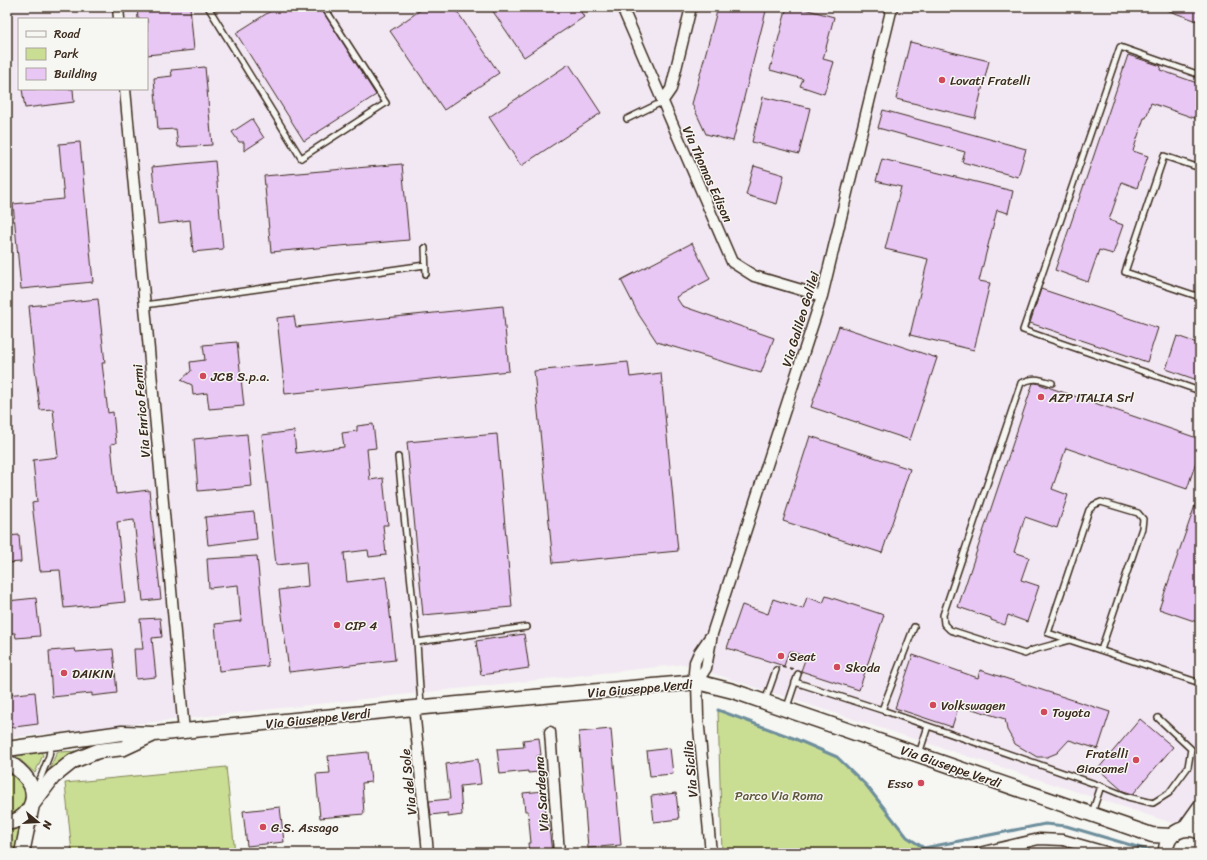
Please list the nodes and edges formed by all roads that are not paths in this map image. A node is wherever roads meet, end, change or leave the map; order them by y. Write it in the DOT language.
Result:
graph roads {
  1 [pos="118,7"];
  2 [pos="208,7"];
  3 [pos="324,7"];
  4 [pos="622,7"];
  5 [pos="691,7"];
  6 [pos="892,7"];
  7 [pos="119,18"];
  8 [pos="1200,75"];
  9 [pos="125,90"];
  10 [pos="662,102"];
  11 [pos="627,119"];
  12 [pos="1200,168"];
  13 [pos="425,248"];
  14 [pos="425,265"];
  15 [pos="426,274"];
  16 [pos="822,296"];
  17 [pos="1200,297"];
  18 [pos="145,305"];
  19 [pos="1052,383"];
  20 [pos="1200,391"];
  21 [pos="398,457"];
  22 [pos="528,627"];
  23 [pos="914,627"];
  24 [pos="1071,640"];
  25 [pos="417,642"];
  26 [pos="1101,650"];
  27 [pos="776,670"];
  28 [pos="798,674"];
  29 [pos="697,682"];
  30 [pos="795,682"];
  31 [pos="1200,683"];
  32 [pos="765,702"];
  33 [pos="418,708"];
  34 [pos="786,709"];
  35 [pos="882,710"];
  36 [pos="1158,718"];
  37 [pos="928,726"];
  38 [pos="184,731"];
  39 [pos="550,732"];
  40 [pos="154,734"];
  41 [pos="52,742"];
  42 [pos="7,749"];
  43 [pos="918,755"];
  44 [pos="7,761"];
  45 [pos="1101,786"];
  46 [pos="32,805"];
  47 [pos="1200,807"];
  48 [pos="1091,814"];
  49 [pos="7,823"];
  50 [pos="1186,828"];
  51 [pos="1200,832"];
  52 [pos="1168,845"];
  53 [pos="22,853"];
  54 [pos="428,853"];
  55 [pos="559,853"];
  56 [pos="711,853"];
  57 [pos="979,853"];
  58 [pos="1109,853"];
  1 -- 7 [label="street"];
  2 -- 3 [label="lane"];
  4 -- 10 [label="street, Via Thomas Edison"];
  5 -- 10 [label="street"];
  6 -- 16 [label="street, Via Galileo Galilei"];
  8 -- 20 [label="lane"];
  9 -- 18 [label="street, Via Enrico Fermi"];
  10 -- 11 [label="lane"];
  10 -- 16 [label="street, Via Thomas Edison"];
  12 -- 17 [label="lane"];
  13 -- 14 [label="lane"];
  14 -- 15 [label="lane"];
  14 -- 18 [label="lane"];
  16 -- 29 [label="street, Via Galileo Galilei"];
  18 -- 38 [label="street, Via Enrico Fermi"];
  19 -- 24 [label="lane"];
  21 -- 25 [label="lane"];
  22 -- 25 [label="lane"];
  23 -- 35 [label="lane"];
  24 -- 26 [label="lane"];
  24 -- 26 [label="lane"];
  25 -- 33 [label="lane"];
  26 -- 31 [label="lane"];
  27 -- 32 [label="lane"];
  28 -- 30 [label="lane"];
  29 -- 32 [label="main road, Via Giuseppe Verdi"];
  29 -- 33 [label="main road, Via Giuseppe Verdi"];
  29 -- 56 [label="street, Via Sicilia"];
  30 -- 34 [label="lane"];
  30 -- 35 [label="lane"];
  32 -- 34 [label="main road, Via Giuseppe Verdi"];
  33 -- 38 [label="main road, Via Giuseppe Verdi"];
  33 -- 54 [label="street, Via del Sole"];
  34 -- 43 [label="main road, Via Giuseppe Verdi"];
  35 -- 37 [label="lane"];
  36 -- 45 [label="lane"];
  37 -- 43 [label="lane"];
  37 -- 45 [label="lane"];
  38 -- 40 [label="main road, Via Giuseppe Verdi"];
  39 -- 55 [label="street, Via Sardegna"];
  40 -- 41 [label="main road, Via Giuseppe Verdi"];
  40 -- 46 [label="main road, Via Giuseppe Verdi"];
  41 -- 42 [label="main road, Via Giuseppe Verdi"];
  41 -- 46 [label="lane"];
  43 -- 48 [label="main road, Via Giuseppe Verdi"];
  44 -- 46 [label="main road"];
  45 -- 48 [label="lane"];
  46 -- 49 [label="main road, Via Giuseppe Verdi"];
  46 -- 53 [label="main road"];
  47 -- 50 [label="main road"];
  48 -- 52 [label="main road, Via Giuseppe Verdi"];
  50 -- 51 [label="main road"];
  50 -- 52 [label="main road"];
  57 -- 58 [label="street"];
}
